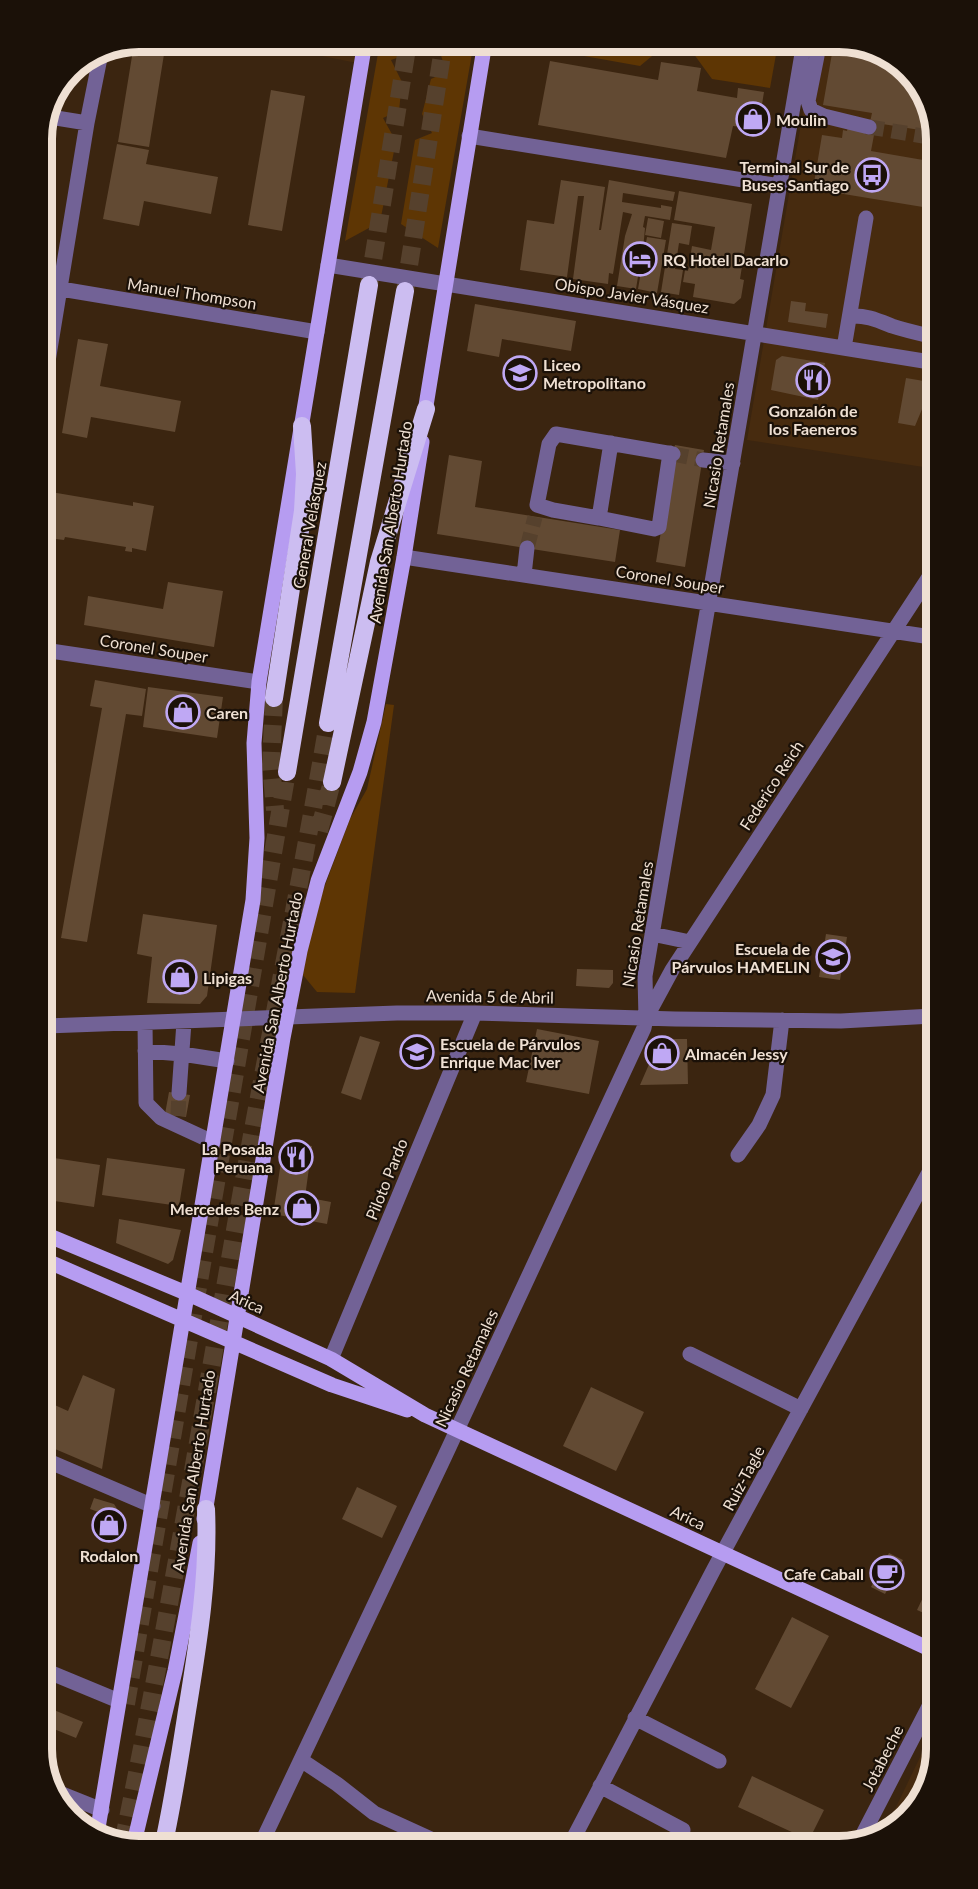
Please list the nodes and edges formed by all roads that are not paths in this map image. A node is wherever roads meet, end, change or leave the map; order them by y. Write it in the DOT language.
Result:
graph roads {
  1 [pos="363,52"];
  2 [pos="483,52"];
  3 [pos="802,53"];
  4 [pos="815,53"];
  5 [pos="99,63"];
  6 [pos="55,118"];
  7 [pos="87,123"];
  8 [pos="869,127"];
  9 [pos="469,136"];
  10 [pos="780,186"];
  11 [pos="866,218"];
  12 [pos="328,265"];
  13 [pos="445,284"];
  14 [pos="369,285"];
  15 [pos="61,289"];
  16 [pos="405,291"];
  17 [pos="849,316"];
  18 [pos="318,332"];
  19 [pos="755,333"];
  20 [pos="53,335"];
  21 [pos="926,335"];
  22 [pos="844,348"];
  23 [pos="926,361"];
  24 [pos="426,409"];
  25 [pos="302,426"];
  26 [pos="610,443"];
  27 [pos="703,460"];
  28 [pos="733,464"];
  29 [pos="599,518"];
  30 [pos="527,548"];
  31 [pos="405,557"];
  32 [pos="524,575"];
  33 [pos="926,582"];
  34 [pos="710,603"];
  35 [pos="893,631"];
  36 [pos="926,636"];
  37 [pos="53,651"];
  38 [pos="259,682"];
  39 [pos="274,698"];
  40 [pos="328,723"];
  41 [pos="287,772"];
  42 [pos="332,782"];
  43 [pos="652,934"];
  44 [pos="690,942"];
  45 [pos="475,1013"];
  46 [pos="926,1016"];
  47 [pos="287,1017"];
  48 [pos="646,1018"];
  49 [pos="234,1020"];
  50 [pos="782,1020"];
  51 [pos="184,1022"];
  52 [pos="145,1023"];
  53 [pos="52,1026"];
  54 [pos="145,1052"];
  55 [pos="182,1054"];
  56 [pos="227,1061"];
  57 [pos="179,1093"];
  58 [pos="213,1142"];
  59 [pos="738,1155"];
  60 [pos="926,1188"];
  61 [pos="52,1237"];
  62 [pos="52,1263"];
  63 [pos="186,1293"];
  64 [pos="237,1316"];
  65 [pos="183,1319"];
  66 [pos="233,1341"];
  67 [pos="690,1354"];
  68 [pos="331,1359"];
  69 [pos="801,1409"];
  70 [pos="425,1415"];
  71 [pos="457,1429"];
  72 [pos="52,1463"];
  73 [pos="153,1506"];
  74 [pos="206,1509"];
  75 [pos="723,1552"];
  76 [pos="926,1647"];
  77 [pos="52,1673"];
  78 [pos="119,1701"];
  79 [pos="926,1712"];
  80 [pos="635,1718"];
  81 [pos="301,1760"];
  82 [pos="719,1761"];
  83 [pos="600,1786"];
  84 [pos="66,1795"];
  85 [pos="102,1810"];
  86 [pos="99,1826"];
  87 [pos="684,1830"];
  88 [pos="864,1832"];
  89 [pos="135,1836"];
  90 [pos="165,1836"];
  91 [pos="265,1836"];
  92 [pos="424,1836"];
  93 [pos="575,1836"];
  1 -- 12 [label="main road, Avenida San Alberto Hurtado"];
  2 -- 9 [label="main road, Avenida San Alberto Hurtado"];
  3 -- 10 [label="street, Nicasio Retamales"];
  4 -- 8 [label="street"];
  5 -- 7 [label="street"];
  6 -- 7 [label="street"];
  7 -- 15 [label="street"];
  9 -- 10 [label="street"];
  9 -- 13 [label="main road, Avenida San Alberto Hurtado"];
  10 -- 19 [label="street, Nicasio Retamales"];
  11 -- 17 [label="street"];
  12 -- 13 [label="street, Obispo Javier Vásquez"];
  12 -- 18 [label="main road, Avenida San Alberto Hurtado"];
  13 -- 19 [label="street, Obispo Javier Vásquez"];
  13 -- 24 [label="main road, Avenida San Alberto Hurtado"];
  14 -- 41 [label="highway, General Velásquez"];
  15 -- 18 [label="street, Manuel Thompson"];
  15 -- 20 [label="street"];
  16 -- 40 [label="highway"];
  17 -- 21 [label="street"];
  17 -- 22 [label="street"];
  18 -- 25 [label="main road, Avenida San Alberto Hurtado"];
  19 -- 22 [label="street, Obispo Javier Vásquez"];
  19 -- 28 [label="street, Nicasio Retamales"];
  22 -- 23 [label="street, Obispo Javier Vásquez"];
  24 -- 31 [label="main road, Avenida San Alberto Hurtado"];
  24 -- 42 [label="highway"];
  25 -- 38 [label="main road, Avenida San Alberto Hurtado"];
  25 -- 39 [label="highway"];
  26 -- 29 [label="street"];
  26 -- 29 [label="street"];
  26 -- 29 [label="street"];
  27 -- 28 [label="street"];
  28 -- 34 [label="street, Nicasio Retamales"];
  30 -- 32 [label="street"];
  31 -- 32 [label="street, Coronel Souper"];
  31 -- 47 [label="main road, Avenida San Alberto Hurtado"];
  32 -- 34 [label="street, Coronel Souper"];
  33 -- 35 [label="street, Federico Reich"];
  34 -- 35 [label="street, Coronel Souper"];
  34 -- 43 [label="street, Nicasio Retamales"];
  35 -- 36 [label="street, Coronel Souper"];
  35 -- 44 [label="street, Federico Reich"];
  37 -- 38 [label="street, Coronel Souper"];
  38 -- 49 [label="main road, Avenida San Alberto Hurtado"];
  43 -- 44 [label="street"];
  43 -- 48 [label="street, Nicasio Retamales"];
  44 -- 48 [label="street, Federico Reich"];
  45 -- 47 [label="street, Avenida 5 de Abril"];
  45 -- 48 [label="street, Avenida 5 de Abril"];
  45 -- 68 [label="street, Piloto Pardo"];
  46 -- 50 [label="street, Avenida 5 de Abril"];
  47 -- 49 [label="street, Avenida 5 de Abril"];
  47 -- 64 [label="main road, Avenida San Alberto Hurtado"];
  48 -- 50 [label="street, Avenida 5 de Abril"];
  48 -- 71 [label="street, Nicasio Retamales"];
  49 -- 51 [label="street, Avenida 5 de Abril"];
  49 -- 56 [label="main road, Avenida San Alberto Hurtado"];
  50 -- 59 [label="street"];
  51 -- 52 [label="street, Avenida 5 de Abril"];
  51 -- 55 [label="street"];
  52 -- 53 [label="street, Avenida 5 de Abril"];
  52 -- 54 [label="street"];
  54 -- 55 [label="street"];
  54 -- 58 [label="street"];
  55 -- 56 [label="street"];
  55 -- 57 [label="street"];
  56 -- 58 [label="main road, Avenida San Alberto Hurtado"];
  58 -- 63 [label="main road, Avenida San Alberto Hurtado"];
  60 -- 69 [label="street, Ruiz-Tagle"];
  61 -- 63 [label="main road, Arica"];
  62 -- 65 [label="main road, Arica"];
  63 -- 64 [label="main road, Arica"];
  63 -- 65 [label="main road, Avenida San Alberto Hurtado"];
  64 -- 66 [label="main road, Avenida San Alberto Hurtado"];
  64 -- 68 [label="main road, Arica"];
  65 -- 66 [label="main road, Arica"];
  65 -- 73 [label="main road, Avenida San Alberto Hurtado"];
  66 -- 70 [label="main road, Arica"];
  66 -- 74 [label="main road, Avenida San Alberto Hurtado"];
  67 -- 69 [label="street"];
  68 -- 70 [label="main road, Arica"];
  69 -- 75 [label="street, Ruiz-Tagle"];
  70 -- 71 [label="main road, Arica"];
  71 -- 75 [label="main road, Arica"];
  71 -- 81 [label="street, Nicasio Retamales"];
  72 -- 73 [label="street"];
  73 -- 78 [label="main road, Avenida San Alberto Hurtado"];
  74 -- 89 [label="main road, Avenida San Alberto Hurtado"];
  74 -- 90 [label="highway"];
  75 -- 76 [label="main road, Arica"];
  75 -- 80 [label="street, Ruiz-Tagle"];
  77 -- 78 [label="street"];
  78 -- 85 [label="main road, Avenida San Alberto Hurtado"];
  79 -- 88 [label="street, Jotabeche"];
  80 -- 82 [label="street"];
  80 -- 83 [label="street, Ruiz-Tagle"];
  81 -- 91 [label="street, Nicasio Retamales"];
  81 -- 92 [label="street"];
  83 -- 87 [label="street"];
  83 -- 93 [label="street, Ruiz-Tagle"];
  84 -- 85 [label="street"];
  85 -- 86 [label="main road, Avenida San Alberto Hurtado"];
}
